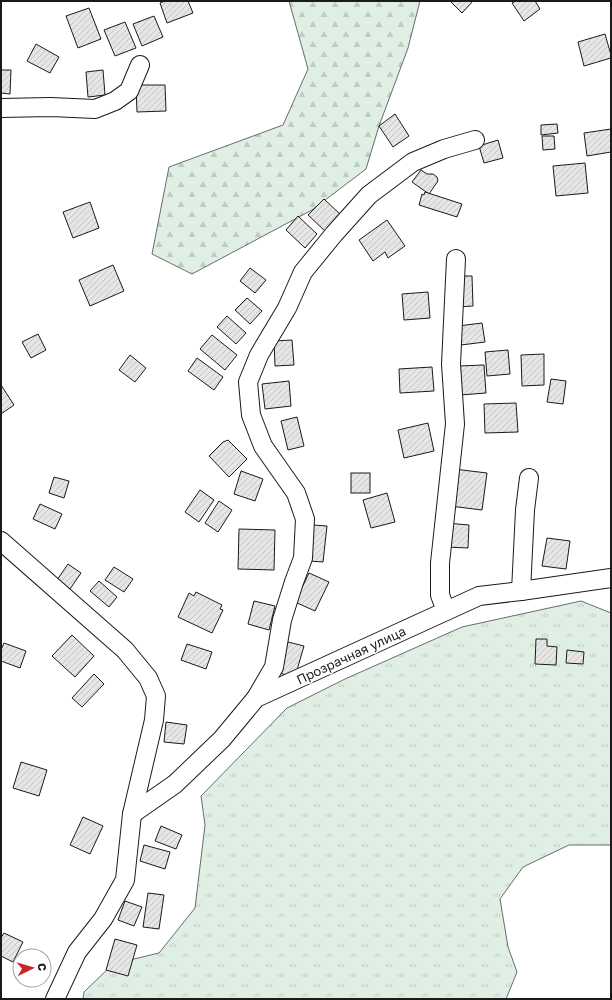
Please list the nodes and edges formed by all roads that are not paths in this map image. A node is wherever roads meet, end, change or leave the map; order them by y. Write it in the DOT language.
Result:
graph roads {
  1 [pos="140,65"];
  2 [pos="1,108"];
  3 [pos="475,140"];
  4 [pos="456,259"];
  5 [pos="529,478"];
  6 [pos="1,541"];
  7 [pos="611,578"];
  8 [pos="521,591"];
  9 [pos="446,611"];
  10 [pos="256,698"];
  11 [pos="132,814"];
  12 [pos="55,999"];
  1 -- 2 [label="street"];
  3 -- 10 [label="street"];
  4 -- 9 [label="street"];
  5 -- 8 [label="street"];
  6 -- 11 [label="street"];
  7 -- 8 [label="street, Прозрачная улица"];
  8 -- 9 [label="street, Прозрачная улица"];
  9 -- 10 [label="street, Прозрачная улица"];
  10 -- 11 [label="street, Прозрачная улица"];
  11 -- 12 [label="street"];
}
